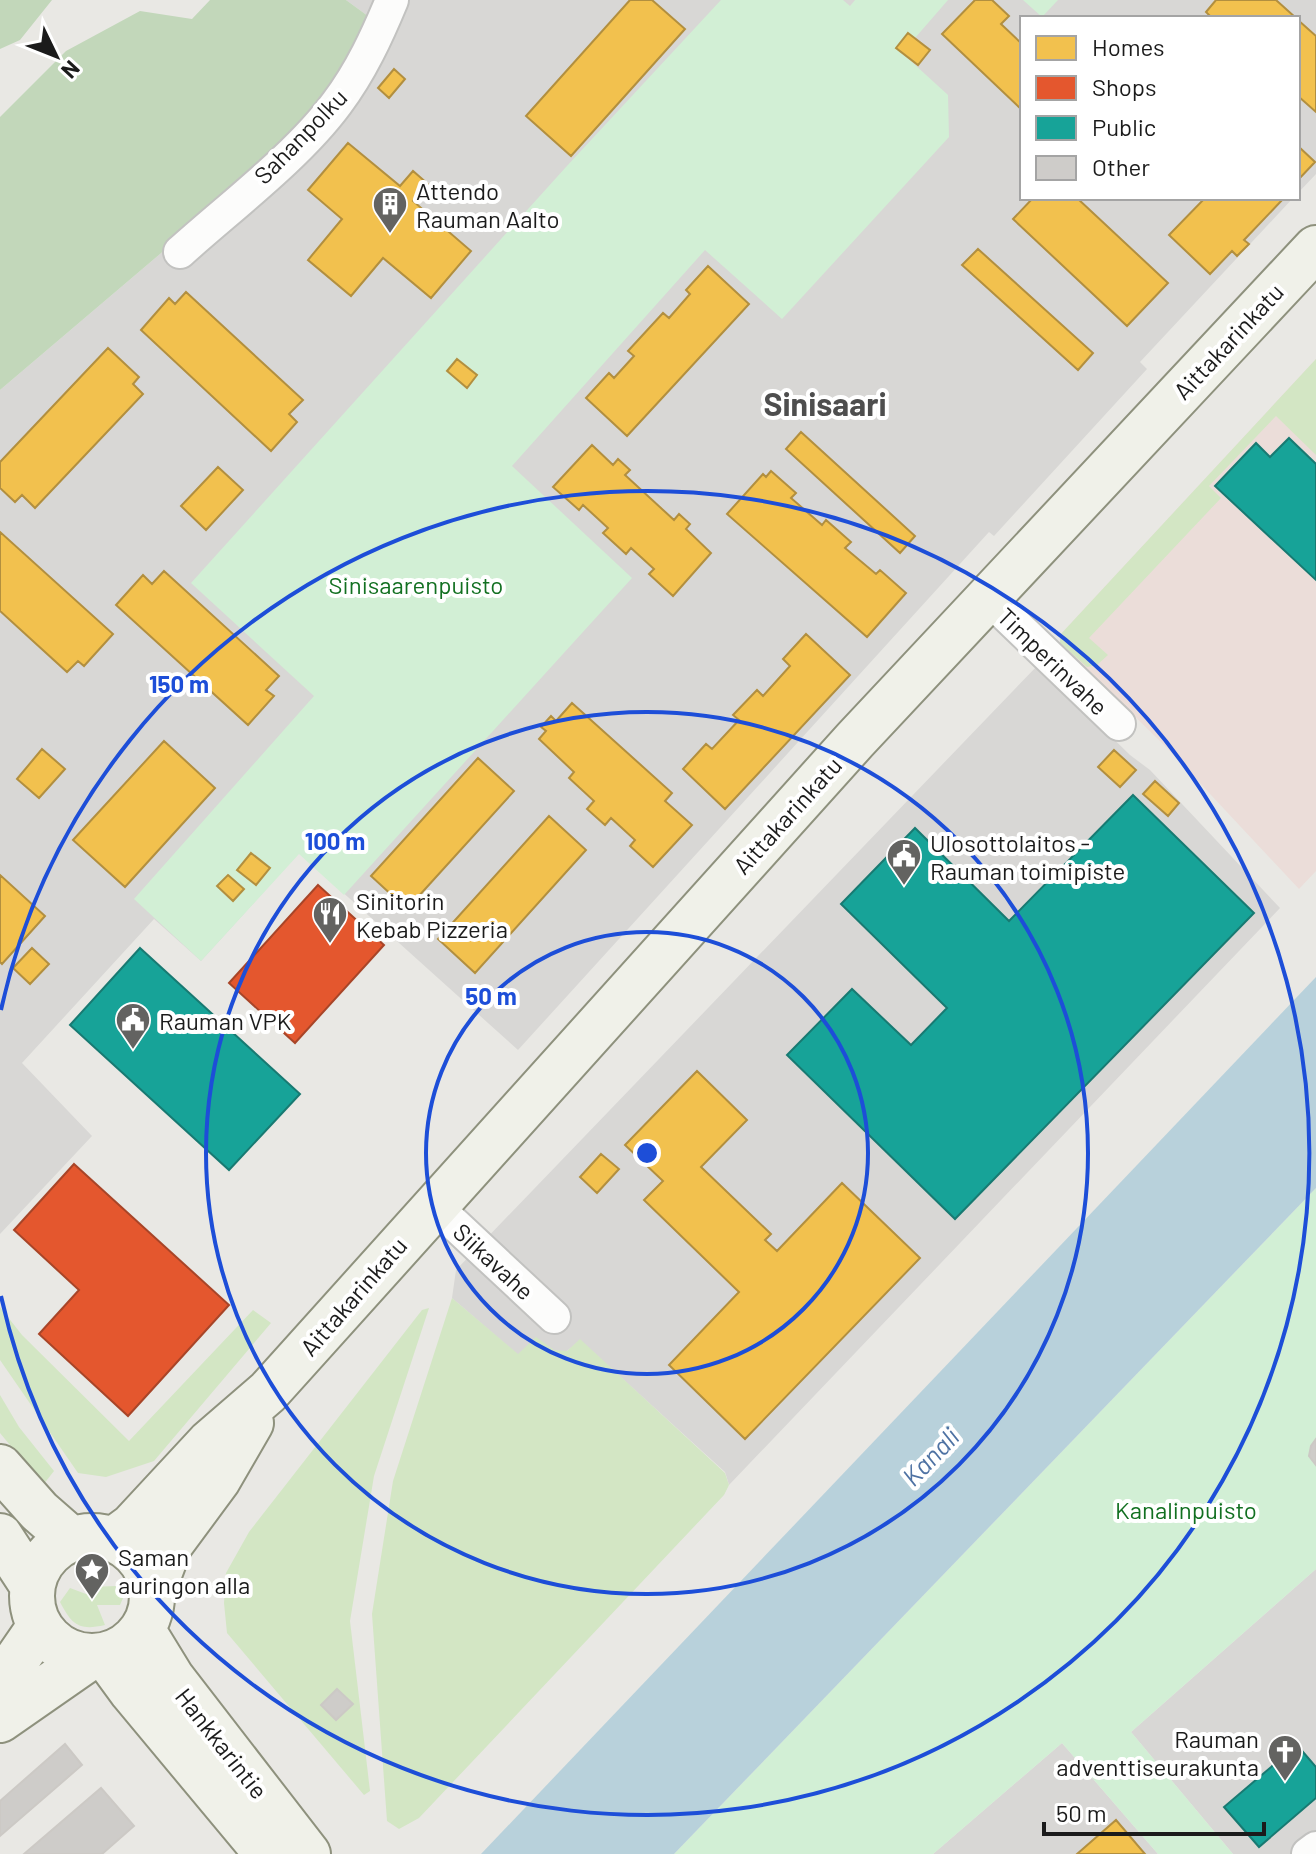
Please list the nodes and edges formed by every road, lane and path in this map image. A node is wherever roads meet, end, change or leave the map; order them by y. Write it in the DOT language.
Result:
graph roads {
  1 [pos="392,0"];
  2 [pos="1316,248"];
  3 [pos="180,252"];
  4 [pos="988,598"];
  5 [pos="1119,724"];
  6 [pos="434,1205"];
  7 [pos="554,1317"];
  8 [pos="268,1392"];
  9 [pos="0,1467"];
  10 [pos="0,1536"];
  11 [pos="71,1539"];
  12 [pos="113,1540"];
  13 [pos="36,1605"];
  14 [pos="147,1611"];
  15 [pos="99,1655"];
  16 [pos="0,1684"];
  17 [pos="0,1720"];
  18 [pos="1316,1848"];
  19 [pos="267,1854"];
  20 [pos="308,1854"];
  21 [pos="1308,1854"];
  1 -- 3 [label="street, Sahanpolku"];
  2 -- 4 [label="main road, Aittakarinkatu"];
  4 -- 5 [label="street, Timperinvahe"];
  4 -- 6 [label="main road, Aittakarinkatu"];
  6 -- 7 [label="street, Siikavahe"];
  6 -- 8 [label="main road, Aittakarinkatu"];
  8 -- 12 [label="main road, Aittakarinkatu"];
  8 -- 14 [label="main road, Aittakarinkatu"];
  9 -- 11 [label="main road"];
  10 -- 13 [label="main road"];
  11 -- 12 [label="main road"];
  11 -- 13 [label="main road"];
  12 -- 14 [label="main road"];
  13 -- 15 [label="main road"];
  13 -- 16 [label="main road"];
  14 -- 15 [label="main road"];
  14 -- 20 [label="main road, Hankkarintie"];
  15 -- 17 [label="main road"];
  15 -- 19 [label="main road, Hankkarintie"];
  18 -- 21 [label="street"];
}
